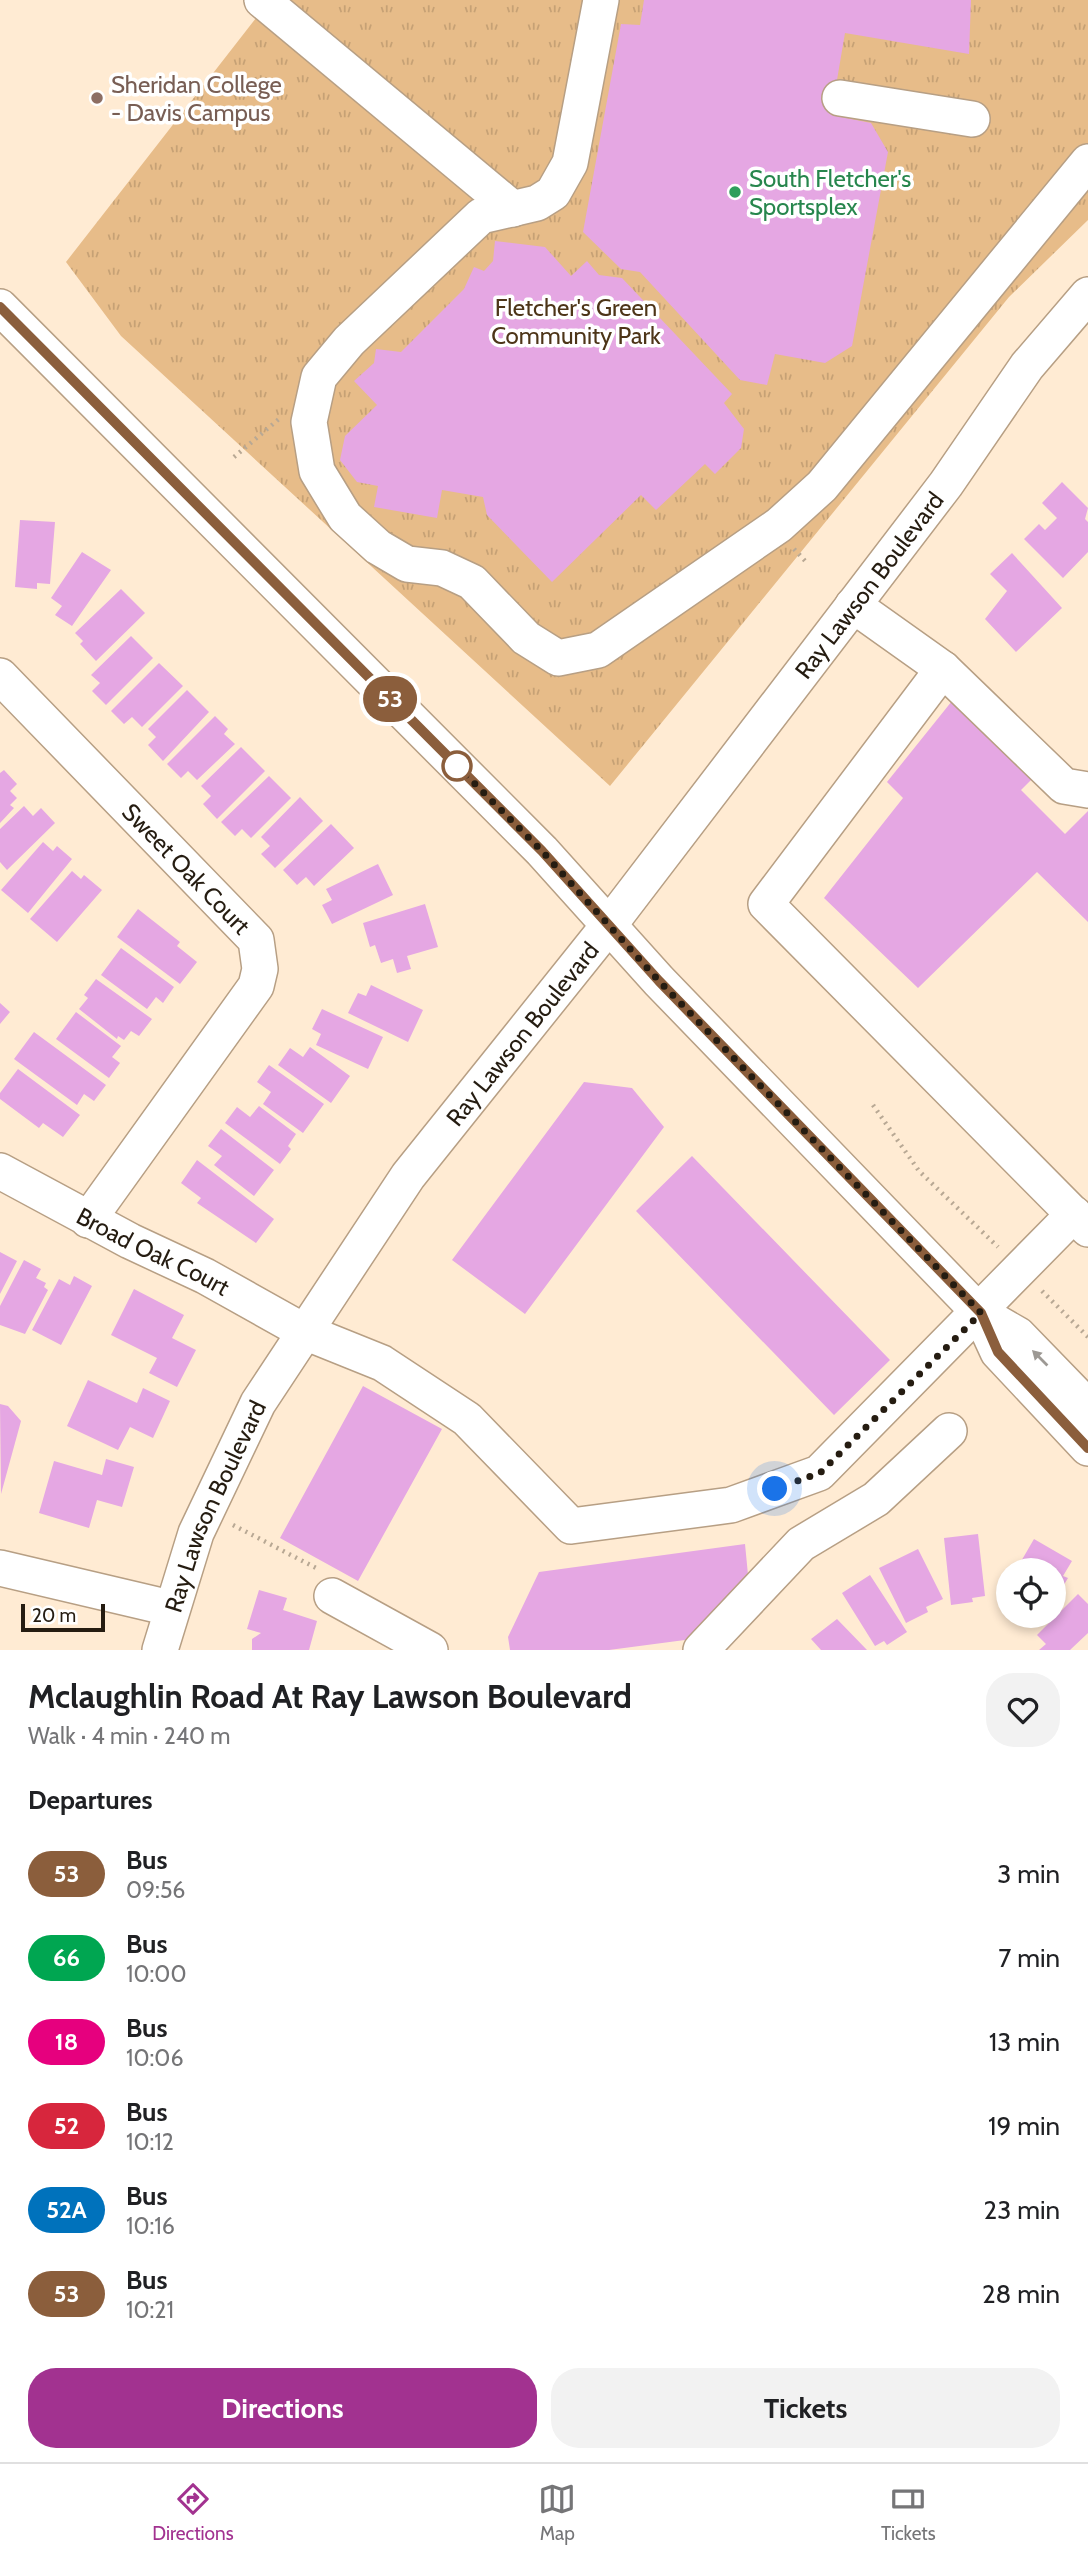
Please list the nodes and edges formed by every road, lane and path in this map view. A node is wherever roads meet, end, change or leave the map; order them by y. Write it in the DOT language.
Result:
graph roads {
  1 [pos="262,0"];
  2 [pos="601,0"];
  3 [pos="840,98"];
  4 [pos="972,119"];
  5 [pos="1088,162"];
  6 [pos="513,209"];
  7 [pos="1088,295"];
  8 [pos="0,307"];
  9 [pos="309,422"];
  10 [pos="234,457"];
  11 [pos="853,605"];
  12 [pos="943,669"];
  13 [pos="0,676"];
  14 [pos="1088,790"];
  15 [pos="609,925"];
  16 [pos="873,1105"];
  17 [pos="0,1171"];
  18 [pos="88,1220"];
  19 [pos="1081,1222"];
  20 [pos="1022,1270"];
  21 [pos="981,1313"];
  22 [pos="305,1332"];
  23 [pos="1088,1337"];
  24 [pos="1088,1407"];
  25 [pos="948,1431"];
  26 [pos="1088,1448"];
  27 [pos="206,1514"];
  28 [pos="0,1568"];
  29 [pos="338,1600"];
  30 [pos="170,1608"];
  31 [pos="160,1650"];
  32 [pos="430,1650"];
  33 [pos="701,1650"];
  1 -- 6 [label="street"];
  2 -- 6 [label="street"];
  3 -- 4 [label="street"];
  5 -- 9 [label="street"];
  6 -- 9 [label="street"];
  7 -- 11 [label="street, Ray Lawson Boulevard"];
  8 -- 15 [label="street"];
  9 -- 10 [label="path"];
  11 -- 12 [label="street"];
  11 -- 15 [label="street, Ray Lawson Boulevard"];
  12 -- 14 [label="street"];
  12 -- 19 [label="street"];
  13 -- 18 [label="street, Sweet Oak Court"];
  15 -- 21 [label="street"];
  15 -- 22 [label="street, Ray Lawson Boulevard"];
  16 -- 20 [label="path"];
  17 -- 18 [label="street, Broad Oak Court"];
  18 -- 22 [label="street, Broad Oak Court"];
  19 -- 20 [label="street"];
  20 -- 21 [label="street"];
  20 -- 23 [label="path"];
  21 -- 22 [label="street, Broad Oak Court"];
  24 -- 21 [label="street, one-way"];
  21 -- 26 [label="street"];
  22 -- 27 [label="street, Ray Lawson Boulevard"];
  25 -- 33 [label="street"];
  27 -- 29 [label="path"];
  27 -- 30 [label="street, Ray Lawson Boulevard"];
  28 -- 30 [label="street"];
  29 -- 32 [label="street"];
  30 -- 31 [label="street, Ray Lawson Boulevard"];
}
